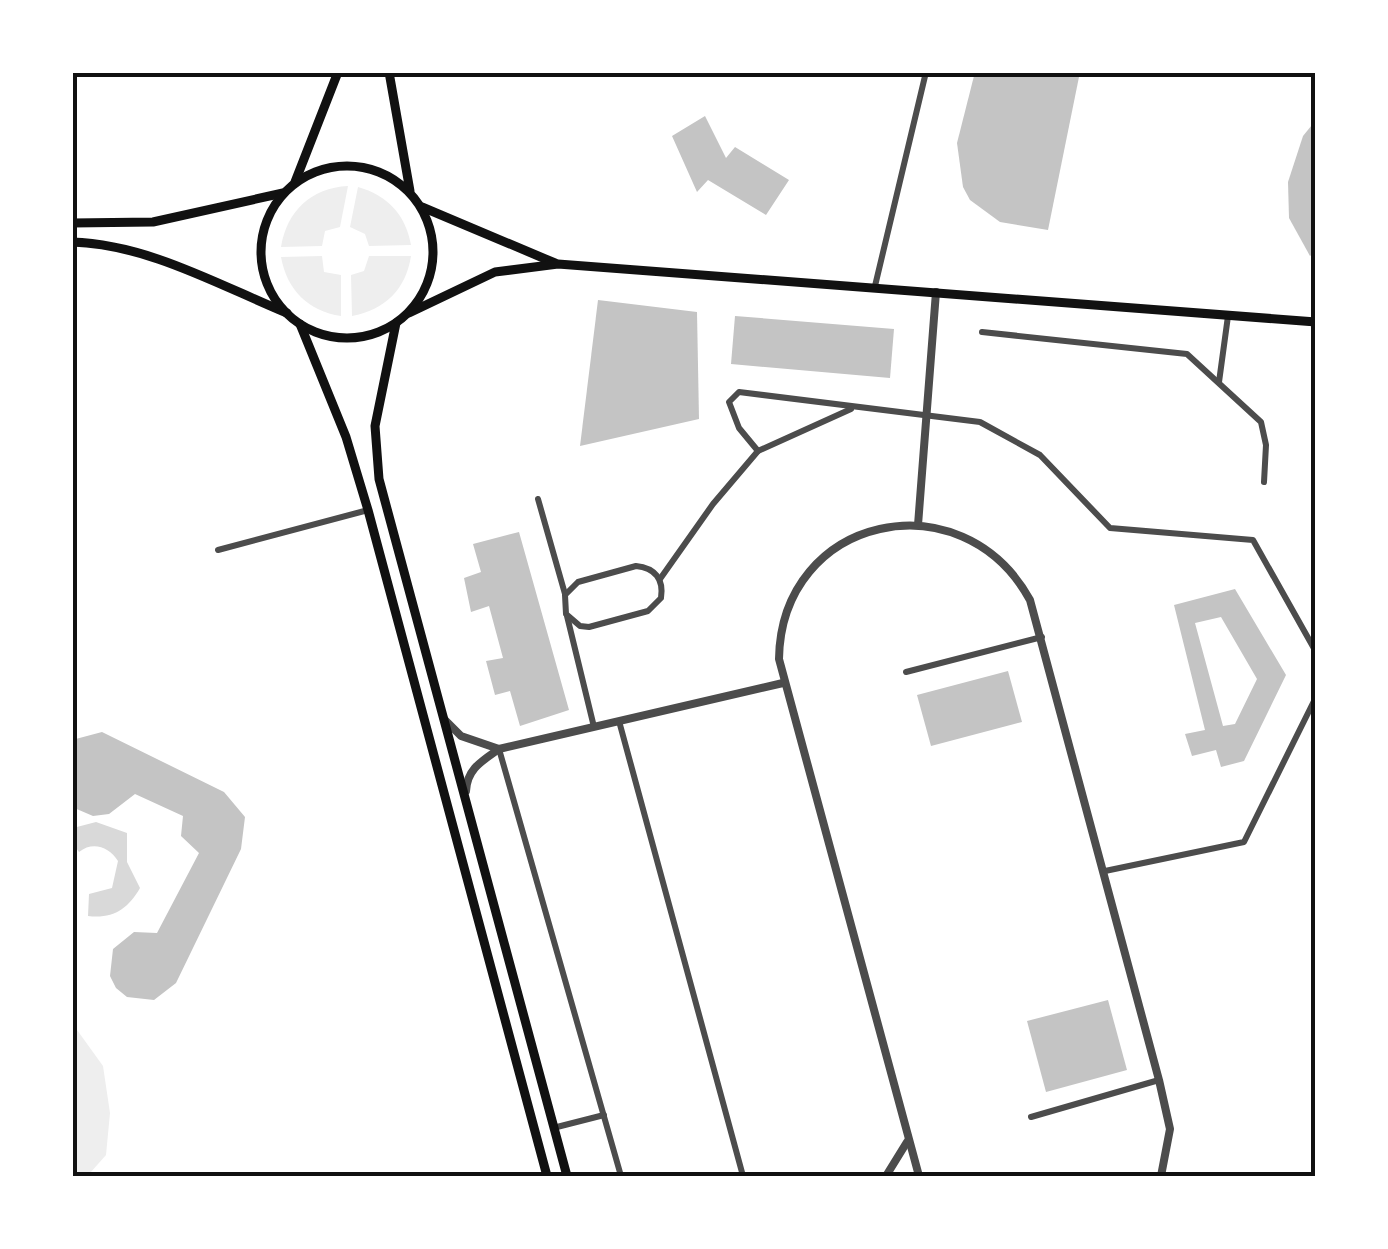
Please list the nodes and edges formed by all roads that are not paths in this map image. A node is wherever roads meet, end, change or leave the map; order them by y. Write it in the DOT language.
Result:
graph roads {
  1 [pos="338,72"];
  2 [pos="388,72"];
  3 [pos="926,72"];
  4 [pos="295,182"];
  5 [pos="283,193"];
  6 [pos="411,194"];
  7 [pos="420,206"];
  8 [pos="72,223"];
  9 [pos="72,242"];
  10 [pos="558,264"];
  11 [pos="875,286"];
  12 [pos="936,292"];
  13 [pos="408,312"];
  14 [pos="286,313"];
  15 [pos="1228,315"];
  16 [pos="1316,322"];
  17 [pos="300,324"];
  18 [pos="396,324"];
  19 [pos="982,332"];
  20 [pos="1219,384"];
  21 [pos="853,409"];
  22 [pos="928,414"];
  23 [pos="758,451"];
  24 [pos="1264,482"];
  25 [pos="538,499"];
  26 [pos="368,510"];
  27 [pos="918,525"];
  28 [pos="218,550"];
  29 [pos="660,580"];
  30 [pos="565,595"];
  31 [pos="566,614"];
  32 [pos="1043,637"];
  33 [pos="1316,652"];
  34 [pos="906,672"];
  35 [pos="783,683"];
  36 [pos="1316,698"];
  37 [pos="444,719"];
  38 [pos="619,721"];
  39 [pos="594,727"];
  40 [pos="499,750"];
  41 [pos="465,795"];
  42 [pos="1105,871"];
  43 [pos="1159,1080"];
  44 [pos="604,1115"];
  45 [pos="1030,1118"];
  46 [pos="554,1128"];
  47 [pos="908,1142"];
  48 [pos="547,1176"];
  49 [pos="567,1176"];
  50 [pos="621,1176"];
  51 [pos="743,1176"];
  52 [pos="886,1176"];
  53 [pos="919,1176"];
  54 [pos="1161,1176"];
  1 -- 4 [label="main road"];
  2 -- 6 [label="main road"];
  3 -- 11 [label="street"];
  4 -- 5 [label="main road"];
  4 -- 6 [label="main road"];
  5 -- 8 [label="main road"];
  5 -- 14 [label="main road"];
  6 -- 7 [label="main road"];
  7 -- 10 [label="main road"];
  7 -- 13 [label="main road"];
  9 -- 14 [label="main road"];
  10 -- 11 [label="main road"];
  10 -- 13 [label="main road"];
  11 -- 12 [label="main road"];
  12 -- 15 [label="main road"];
  12 -- 22 [label="street"];
  13 -- 18 [label="main road"];
  14 -- 17 [label="main road"];
  15 -- 16 [label="main road"];
  15 -- 20 [label="street"];
  17 -- 18 [label="main road"];
  17 -- 26 [label="main road"];
  18 -- 37 [label="main road"];
  19 -- 20 [label="street"];
  20 -- 24 [label="street"];
  21 -- 22 [label="street"];
  21 -- 23 [label="street"];
  21 -- 23 [label="street"];
  22 -- 27 [label="street"];
  22 -- 33 [label="street"];
  23 -- 29 [label="street"];
  25 -- 30 [label="street"];
  26 -- 28 [label="street"];
  26 -- 48 [label="main road"];
  27 -- 32 [label="street"];
  27 -- 35 [label="street"];
  29 -- 30 [label="street"];
  29 -- 31 [label="street"];
  30 -- 31 [label="street"];
  31 -- 39 [label="street"];
  32 -- 34 [label="street"];
  32 -- 42 [label="street"];
  35 -- 38 [label="street"];
  35 -- 47 [label="street"];
  36 -- 42 [label="street"];
  37 -- 40 [label="street"];
  37 -- 41 [label="main road"];
  38 -- 39 [label="street"];
  38 -- 51 [label="street"];
  39 -- 40 [label="street"];
  40 -- 41 [label="street"];
  40 -- 44 [label="street"];
  41 -- 46 [label="main road"];
  42 -- 43 [label="street"];
  43 -- 45 [label="street"];
  43 -- 54 [label="street"];
  44 -- 46 [label="street"];
  44 -- 50 [label="street"];
  46 -- 49 [label="main road"];
  47 -- 52 [label="street"];
  47 -- 53 [label="street"];
}
